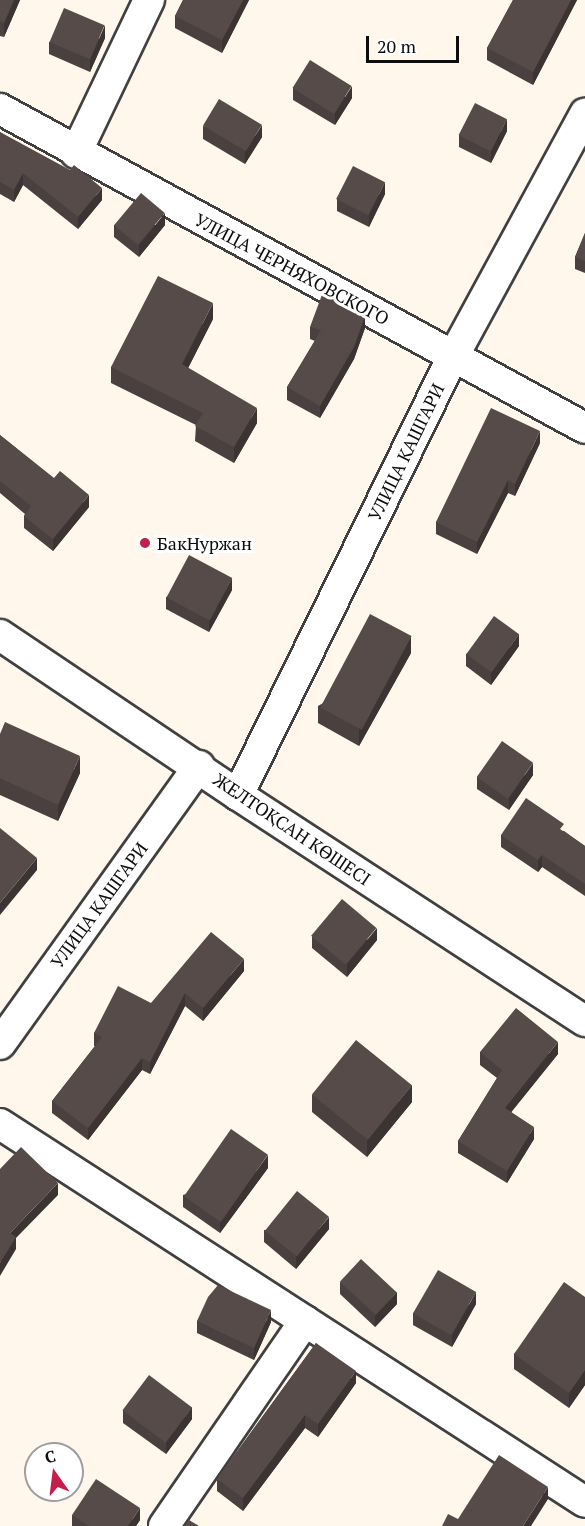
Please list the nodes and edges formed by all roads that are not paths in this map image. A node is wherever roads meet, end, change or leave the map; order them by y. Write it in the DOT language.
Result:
graph roads {
  1 [pos="149,0"];
  2 [pos="0,109"];
  3 [pos="585,114"];
  4 [pos="76,153"];
  5 [pos="453,357"];
  6 [pos="585,428"];
  7 [pos="0,635"];
  8 [pos="199,766"];
  9 [pos="238,795"];
  10 [pos="585,1021"];
  11 [pos="0,1044"];
  12 [pos="0,1124"];
  13 [pos="305,1321"];
  14 [pos="585,1502"];
  15 [pos="164,1526"];
  1 -- 4 [label="street"];
  2 -- 4 [label="street, УЛИЦА ЧЕРНЯХОВСКОГО"];
  3 -- 5 [label="street, УЛИЦА КАШГАРИ"];
  4 -- 5 [label="street, УЛИЦА ЧЕРНЯХОВСКОГО"];
  5 -- 6 [label="street, УЛИЦА ЧЕРНЯХОВСКОГО"];
  5 -- 9 [label="street, УЛИЦА КАШГАРИ"];
  7 -- 8 [label="street, ЖЕЛТОҚСАН КӨШЕСІ"];
  8 -- 9 [label="street, ЖЕЛТОҚСАН КӨШЕСІ"];
  8 -- 11 [label="street, УЛИЦА КАШГАРИ"];
  9 -- 10 [label="street, ЖЕЛТОҚСАН КӨШЕСІ"];
  12 -- 13 [label="street"];
  13 -- 14 [label="street"];
  13 -- 15 [label="street"];
}
